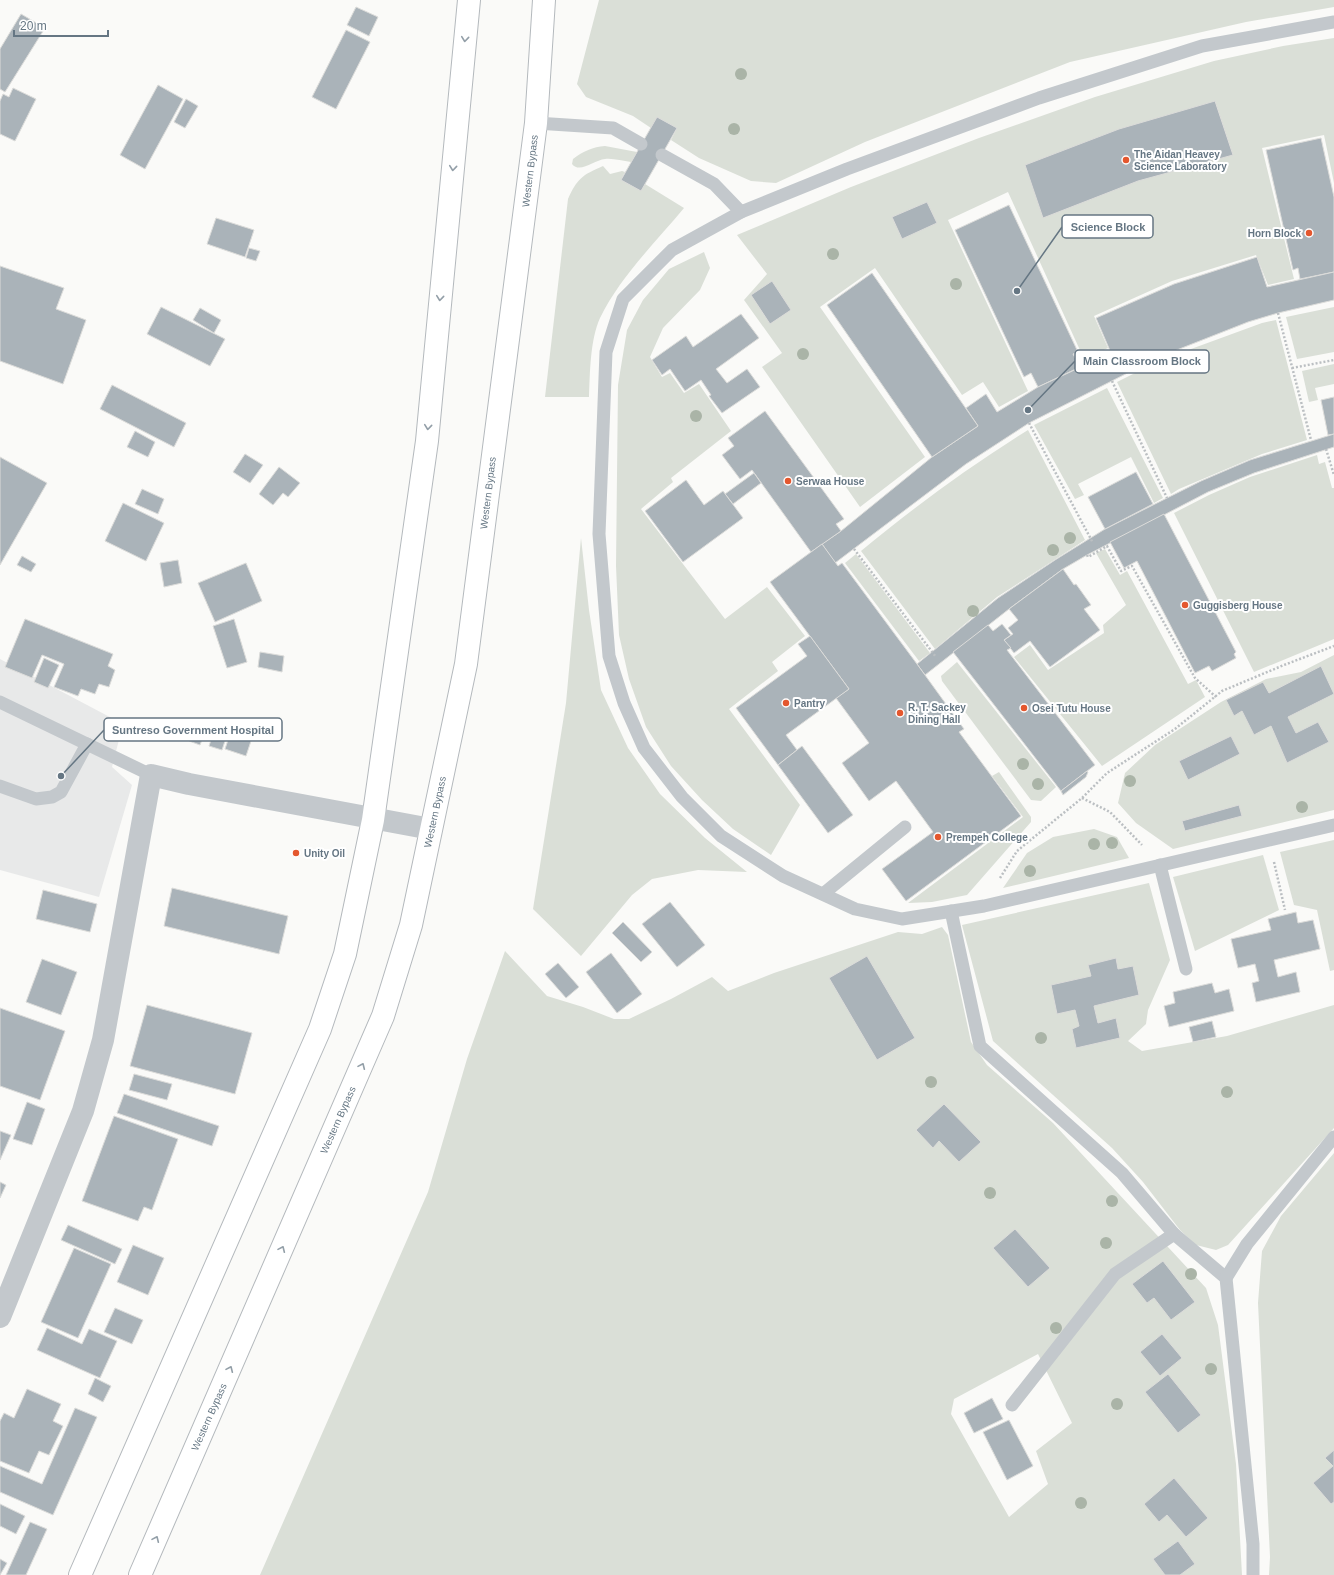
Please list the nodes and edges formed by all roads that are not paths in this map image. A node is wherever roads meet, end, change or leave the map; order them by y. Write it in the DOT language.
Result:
graph roads {
  1 [pos="469,0"];
  2 [pos="544,0"];
  3 [pos="557,0"];
  4 [pos="1334,22"];
  5 [pos="541,34"];
  6 [pos="536,122"];
  7 [pos="641,144"];
  8 [pos="662,155"];
  9 [pos="741,212"];
  10 [pos="0,702"];
  11 [pos="87,744"];
  12 [pos="151,775"];
  13 [pos="0,786"];
  14 [pos="373,820"];
  15 [pos="1334,824"];
  16 [pos="905,827"];
  17 [pos="431,830"];
  18 [pos="1160,865"];
  19 [pos="823,894"];
  20 [pos="951,911"];
  21 [pos="1186,969"];
  22 [pos="1334,1137"];
  23 [pos="1174,1234"];
  24 [pos="1226,1278"];
  25 [pos="0,1317"];
  26 [pos="1012,1405"];
  27 [pos="80,1575"];
  28 [pos="140,1575"];
  29 [pos="1253,1575"];
  1 -- 14 [label="highway, one-way"];
  2 -- 5 [label="highway, Western Bypass"];
  3 -- 5 [label="highway"];
  4 -- 9 [label="lane"];
  5 -- 6 [label="highway, Western Bypass"];
  6 -- 7 [label="lane"];
  6 -- 17 [label="highway, Western Bypass"];
  8 -- 9 [label="lane"];
  9 -- 19 [label="lane"];
  10 -- 11 [label="lane"];
  11 -- 12 [label="lane"];
  11 -- 13 [label="lane"];
  12 -- 14 [label="street"];
  12 -- 25 [label="street"];
  14 -- 17 [label="street"];
  14 -- 27 [label="highway"];
  15 -- 18 [label="lane"];
  16 -- 19 [label="lane"];
  28 -- 17 [label="highway, Western Bypass, one-way"];
  18 -- 20 [label="lane"];
  18 -- 21 [label="lane"];
  19 -- 20 [label="lane"];
  20 -- 23 [label="lane"];
  22 -- 24 [label="lane"];
  23 -- 24 [label="lane"];
  23 -- 26 [label="lane"];
  24 -- 29 [label="lane"];
}
